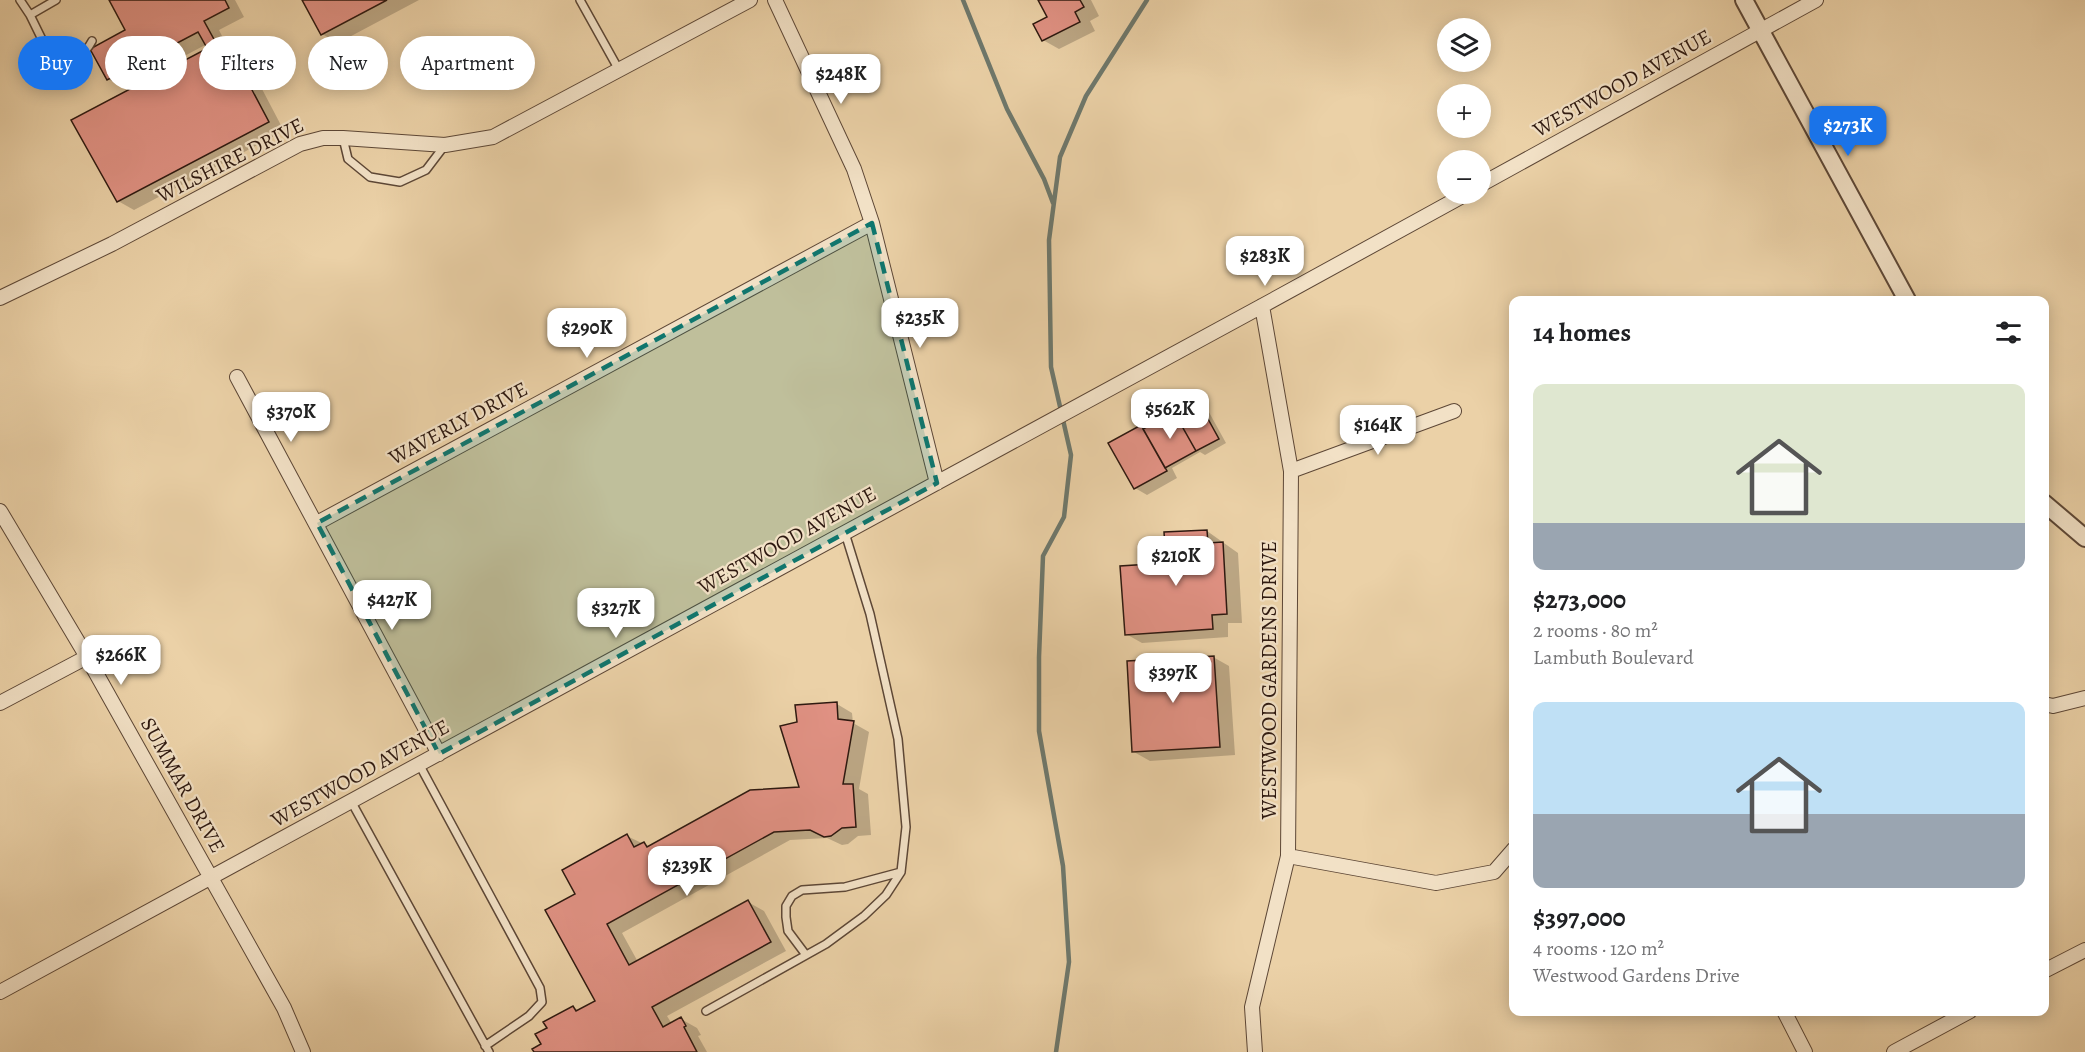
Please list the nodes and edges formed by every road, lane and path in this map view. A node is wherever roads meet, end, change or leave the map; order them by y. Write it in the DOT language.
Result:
graph roads {
  1 [pos="20,0"];
  2 [pos="56,0"];
  3 [pos="580,0"];
  4 [pos="750,0"];
  5 [pos="775,0"];
  6 [pos="1744,0"];
  7 [pos="1816,0"];
  8 [pos="30,15"];
  9 [pos="1760,31"];
  10 [pos="40,36"];
  11 [pos="619,70"];
  12 [pos="343,138"];
  13 [pos="445,145"];
  14 [pos="1491,179"];
  15 [pos="1448,204"];
  16 [pos="872,223"];
  17 [pos="1904,296"];
  18 [pos="0,298"];
  19 [pos="1262,306"];
  20 [pos="237,377"];
  21 [pos="1454,411"];
  22 [pos="1291,471"];
  23 [pos="937,483"];
  24 [pos="2049,506"];
  25 [pos="0,511"];
  26 [pos="317,523"];
  27 [pos="844,533"];
  28 [pos="2085,538"];
  29 [pos="87,657"];
  30 [pos="2085,699"];
  31 [pos="0,703"];
  32 [pos="2049,705"];
  33 [pos="439,754"];
  34 [pos="419,764"];
  35 [pos="351,801"];
  36 [pos="1509,855"];
  37 [pos="1288,856"];
  38 [pos="901,872"];
  39 [pos="211,878"];
  40 [pos="2085,950"];
  41 [pos="806,954"];
  42 [pos="2049,968"];
  43 [pos="0,992"];
  44 [pos="706,1011"];
  45 [pos="1787,1016"];
  46 [pos="1962,1016"];
  47 [pos="487,1049"];
  48 [pos="303,1052"];
  49 [pos="1255,1052"];
  50 [pos="1805,1052"];
  51 [pos="1894,1052"];
  1 -- 8 [label="lane"];
  2 -- 8 [label="lane"];
  3 -- 11 [label="lane"];
  4 -- 11 [label="street, WILSHIRE DRIVE"];
  5 -- 16 [label="street"];
  6 -- 9 [label="street"];
  7 -- 9 [label="street, WESTWOOD AVENUE"];
  8 -- 10 [label="lane"];
  9 -- 14 [label="street, WESTWOOD AVENUE"];
  9 -- 17 [label="street"];
  11 -- 13 [label="street, WILSHIRE DRIVE"];
  12 -- 13 [label="street, WILSHIRE DRIVE"];
  12 -- 13 [label="lane"];
  12 -- 18 [label="street, WILSHIRE DRIVE"];
  15 -- 19 [label="street, WESTWOOD AVENUE"];
  16 -- 23 [label="street"];
  16 -- 26 [label="street, WAVERLY DRIVE"];
  19 -- 22 [label="street, WESTWOOD GARDENS DRIVE"];
  19 -- 23 [label="street, WESTWOOD AVENUE"];
  20 -- 26 [label="street"];
  21 -- 22 [label="street"];
  22 -- 37 [label="street, WESTWOOD GARDENS DRIVE"];
  23 -- 27 [label="street, WESTWOOD AVENUE"];
  24 -- 28 [label="street"];
  25 -- 29 [label="street, SUMMAR DRIVE"];
  26 -- 33 [label="street"];
  27 -- 33 [label="street, WESTWOOD AVENUE"];
  27 -- 38 [label="lane"];
  29 -- 31 [label="street"];
  29 -- 39 [label="street, SUMMAR DRIVE"];
  30 -- 32 [label="street"];
  33 -- 34 [label="street, WESTWOOD AVENUE"];
  34 -- 35 [label="street, WESTWOOD AVENUE"];
  34 -- 47 [label="lane"];
  35 -- 39 [label="street, WESTWOOD AVENUE"];
  35 -- 47 [label="lane"];
  36 -- 37 [label="street"];
  37 -- 49 [label="street, WESTWOOD GARDENS DRIVE"];
  38 -- 41 [label="lane"];
  38 -- 41 [label="lane"];
  39 -- 43 [label="street, WESTWOOD AVENUE"];
  39 -- 48 [label="street, SUMMAR DRIVE"];
  40 -- 42 [label="street"];
  41 -- 44 [label="lane"];
  45 -- 50 [label="street"];
  46 -- 51 [label="street"];
}
